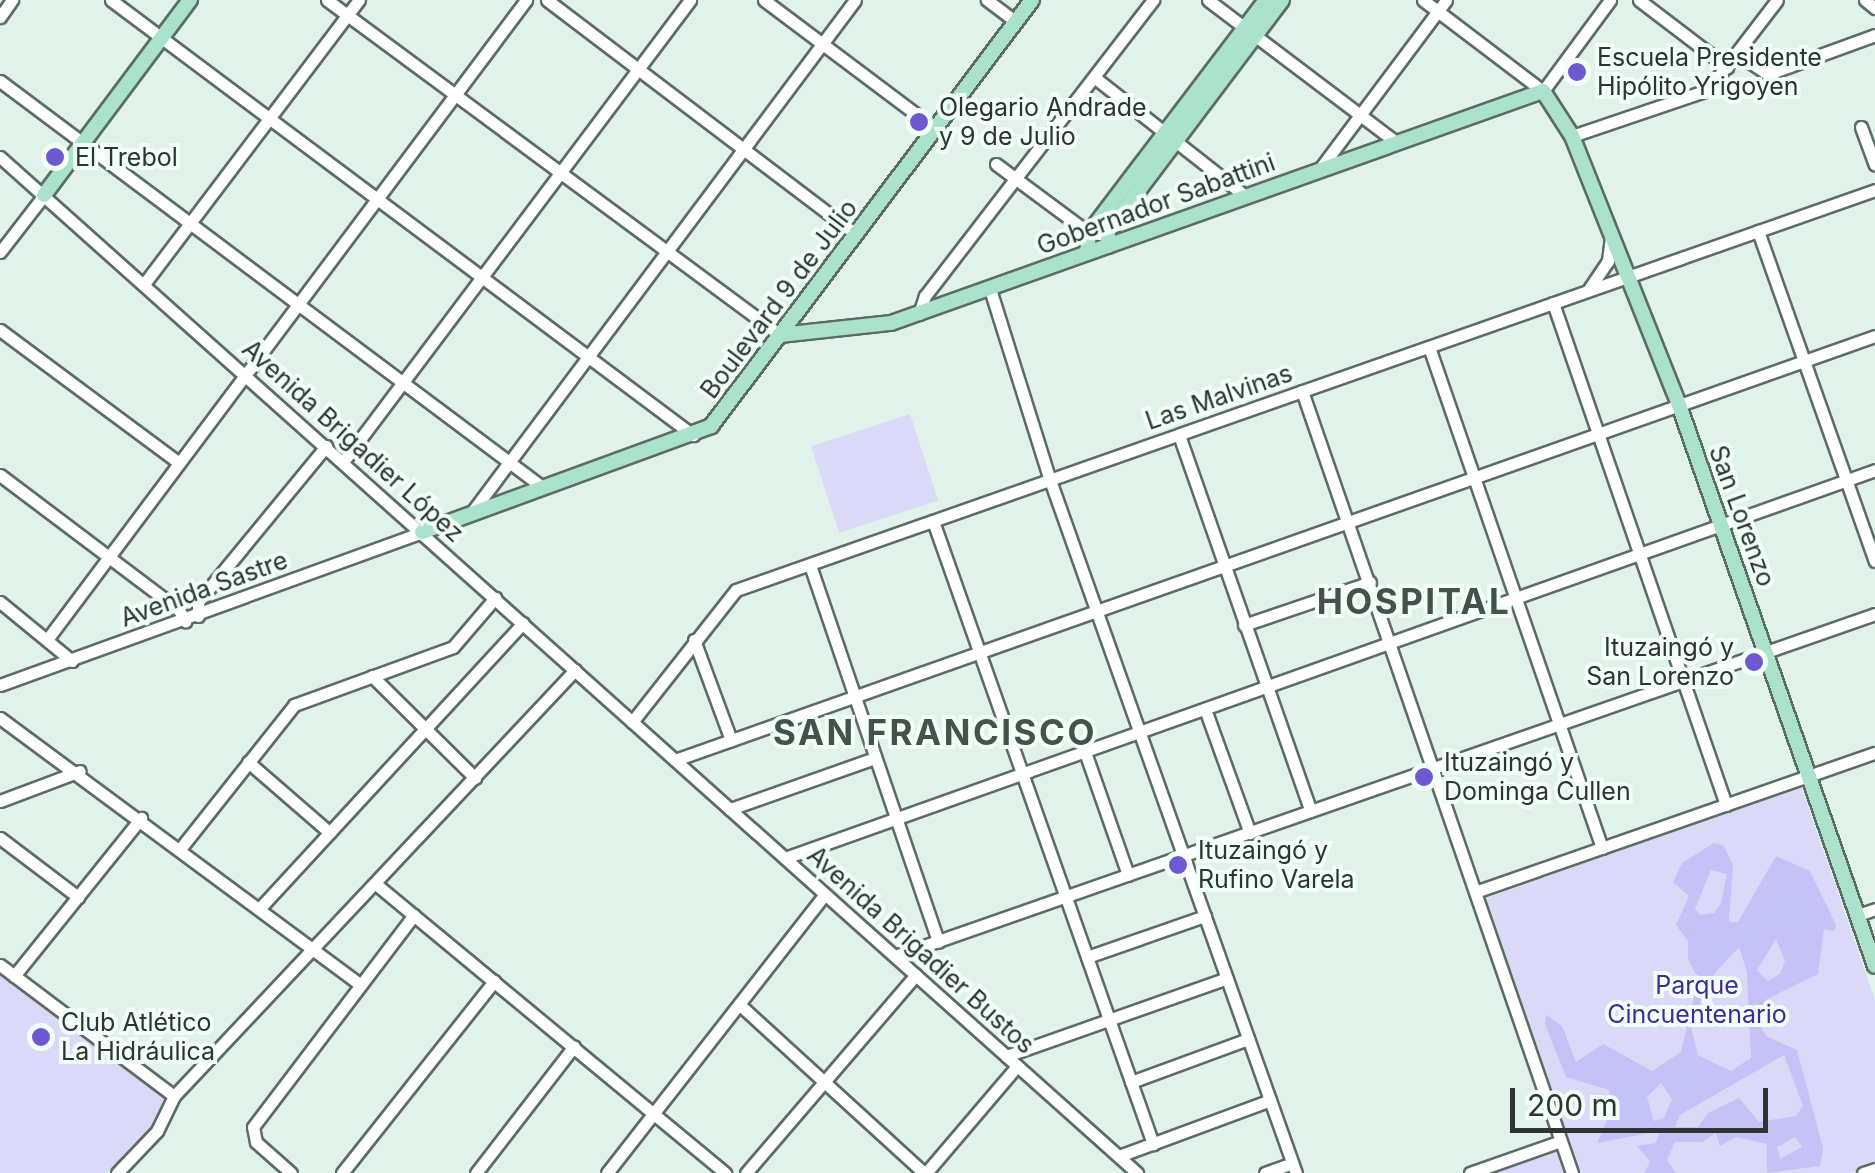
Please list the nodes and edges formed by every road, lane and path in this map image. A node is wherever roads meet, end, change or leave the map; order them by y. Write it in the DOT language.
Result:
graph roads {
  1 [pos="12,0"];
  2 [pos="111,0"];
  3 [pos="190,0"];
  4 [pos="327,0"];
  5 [pos="359,0"];
  6 [pos="526,0"];
  7 [pos="547,0"];
  8 [pos="690,0"];
  9 [pos="764,0"];
  10 [pos="855,0"];
  11 [pos="987,0"];
  12 [pos="1032,0"];
  13 [pos="1153,0"];
  14 [pos="1208,0"];
  15 [pos="1266,0"];
  16 [pos="1282,0"];
  17 [pos="1423,0"];
  18 [pos="1610,0"];
  19 [pos="1639,0"];
  20 [pos="1778,0"];
  21 [pos="1865,0"];
  22 [pos="1442,6"];
  23 [pos="1875,8"];
  24 [pos="0,16"];
  25 [pos="348,16"];
  26 [pos="1016,22"];
  27 [pos="1251,31"];
  28 [pos="1875,34"];
  29 [pos="162,38"];
  30 [pos="822,43"];
  31 [pos="1738,54"];
  32 [pos="1728,67"];
  33 [pos="638,68"];
  34 [pos="1094,78"];
  35 [pos="0,81"];
  36 [pos="1543,91"];
  37 [pos="455,97"];
  38 [pos="1361,114"];
  39 [pos="269,117"];
  40 [pos="1861,127"];
  41 [pos="936,129"];
  42 [pos="1572,136"];
  43 [pos="1171,137"];
  44 [pos="1398,142"];
  45 [pos="83,143"];
  46 [pos="745,149"];
  47 [pos="0,157"];
  48 [pos="996,164"];
  49 [pos="1875,165"];
  50 [pos="1319,170"];
  51 [pos="559,175"];
  52 [pos="1016,180"];
  53 [pos="1875,190"];
  54 [pos="44,195"];
  55 [pos="1245,196"];
  56 [pos="378,198"];
  57 [pos="188,222"];
  58 [pos="1758,231"];
  59 [pos="1089,233"];
  60 [pos="855,234"];
  61 [pos="1611,234"];
  62 [pos="1108,241"];
  63 [pos="0,252"];
  64 [pos="1087,253"];
  65 [pos="666,256"];
  66 [pos="1628,277"];
  67 [pos="482,278"];
  68 [pos="144,284"];
  69 [pos="990,289"];
  70 [pos="1586,292"];
  71 [pos="1553,303"];
  72 [pos="298,305"];
  73 [pos="919,314"];
  74 [pos="0,330"];
  75 [pos="780,335"];
  76 [pos="1875,336"];
  77 [pos="1430,346"];
  78 [pos="588,355"];
  79 [pos="1803,361"];
  80 [pos="245,374"];
  81 [pos="403,383"];
  82 [pos="1302,391"];
  83 [pos="1679,406"];
  84 [pos="1598,434"];
  85 [pos="693,435"];
  86 [pos="1179,435"];
  87 [pos="326,446"];
  88 [pos="344,462"];
  89 [pos="508,462"];
  90 [pos="178,463"];
  91 [pos="1875,470"];
  92 [pos="0,475"];
  93 [pos="1476,477"];
  94 [pos="1050,480"];
  95 [pos="1848,480"];
  96 [pos="541,486"];
  97 [pos="472,512"];
  98 [pos="933,521"];
  99 [pos="1348,522"];
  100 [pos="1721,525"];
  101 [pos="422,532"];
  102 [pos="1640,554"];
  103 [pos="110,556"];
  104 [pos="1875,561"];
  105 [pos="810,565"];
  106 [pos="1224,566"];
  107 [pos="1370,582"];
  108 [pos="495,598"];
  109 [pos="1516,598"];
  110 [pos="0,602"];
  111 [pos="1096,611"];
  112 [pos="1875,614"];
  113 [pos="192,619"];
  114 [pos="523,623"];
  115 [pos="1244,625"];
  116 [pos="49,637"];
  117 [pos="694,640"];
  118 [pos="1392,642"];
  119 [pos="980,652"];
  120 [pos="1767,652"];
  121 [pos="72,661"];
  122 [pos="574,670"];
  123 [pos="372,676"];
  124 [pos="1685,680"];
  125 [pos="0,685"];
  126 [pos="1266,687"];
  127 [pos="854,696"];
  128 [pos="1204,709"];
  129 [pos="0,718"];
  130 [pos="632,722"];
  131 [pos="1560,724"];
  132 [pos="426,729"];
  133 [pos="1140,732"];
  134 [pos="731,740"];
  135 [pos="1084,752"];
  136 [pos="1875,753"];
  137 [pos="876,758"];
  138 [pos="675,760"];
  139 [pos="248,762"];
  140 [pos="1436,768"];
  141 [pos="80,772"];
  142 [pos="1022,774"];
  143 [pos="1810,776"];
  144 [pos="476,778"];
  145 [pos="0,801"];
  146 [pos="1726,805"];
  147 [pos="730,809"];
  148 [pos="1310,811"];
  149 [pos="141,818"];
  150 [pos="896,819"];
  151 [pos="1250,832"];
  152 [pos="330,833"];
  153 [pos="0,838"];
  154 [pos="1602,848"];
  155 [pos="180,849"];
  156 [pos="1184,856"];
  157 [pos="785,858"];
  158 [pos="1128,875"];
  159 [pos="377,885"];
  160 [pos="1474,892"];
  161 [pos="825,894"];
  162 [pos="78,897"];
  163 [pos="1066,897"];
  164 [pos="259,909"];
  165 [pos="1875,909"];
  166 [pos="414,915"];
  167 [pos="1858,915"];
  168 [pos="1204,916"];
  169 [pos="938,942"];
  170 [pos="314,951"];
  171 [pos="895,956"];
  172 [pos="1087,957"];
  173 [pos="0,965"];
  174 [pos="1875,966"];
  175 [pos="916,975"];
  176 [pos="14,976"];
  177 [pos="1227,978"];
  178 [pos="494,981"];
  179 [pos="360,984"];
  180 [pos="740,1006"];
  181 [pos="1109,1020"];
  182 [pos="1248,1040"];
  183 [pos="574,1046"];
  184 [pos="1006,1056"];
  185 [pos="1018,1066"];
  186 [pos="1131,1082"];
  187 [pos="828,1083"];
  188 [pos="174,1096"];
  189 [pos="1270,1100"];
  190 [pos="655,1112"];
  191 [pos="1561,1141"];
  192 [pos="1153,1144"];
  193 [pos="1119,1156"];
  194 [pos="1294,1168"];
  195 [pos="1875,1168"];
  196 [pos="117,1173"];
  197 [pos="291,1173"];
  198 [pos="342,1173"];
  199 [pos="476,1173"];
  200 [pos="607,1173"];
  201 [pos="725,1173"];
  202 [pos="746,1173"];
  203 [pos="925,1173"];
  204 [pos="1136,1173"];
  205 [pos="1266,1173"];
  206 [pos="1470,1173"];
  207 [pos="1572,1173"];
  208 [pos="1863,1173"];
  1 -- 24 [label="street"];
  2 -- 29 [label="street"];
  3 -- 29 [label="main road"];
  4 -- 25 [label="street"];
  5 -- 25 [label="street"];
  6 -- 37 [label="street"];
  7 -- 33 [label="street"];
  8 -- 33 [label="street"];
  9 -- 30 [label="street"];
  10 -- 30 [label="street"];
  11 -- 26 [label="street"];
  12 -- 26 [label="main road, Boulevard 9 de Julio"];
  13 -- 34 [label="street"];
  14 -- 27 [label="street"];
  15 -- 27 [label="main road"];
  16 -- 27 [label="main road"];
  17 -- 22 [label="street"];
  18 -- 36 [label="street"];
  19 -- 32 [label="street"];
  20 -- 31 [label="street"];
  21 -- 23 [label="street"];
  22 -- 36 [label="street"];
  22 -- 38 [label="street"];
  25 -- 37 [label="street"];
  25 -- 39 [label="street"];
  26 -- 41 [label="main road, Boulevard 9 de Julio"];
  27 -- 38 [label="street"];
  27 -- 43 [label="main road"];
  28 -- 31 [label="street"];
  29 -- 39 [label="street"];
  29 -- 45 [label="main road"];
  30 -- 41 [label="street"];
  30 -- 46 [label="street"];
  31 -- 32 [label="street"];
  32 -- 42 [label="street"];
  33 -- 46 [label="street"];
  33 -- 51 [label="street"];
  34 -- 43 [label="street"];
  34 -- 52 [label="street"];
  35 -- 45 [label="street"];
  36 -- 42 [label="main road, San Lorenzo"];
  36 -- 44 [label="main road, Gobernador Sabattini"];
  37 -- 51 [label="street"];
  37 -- 56 [label="street"];
  38 -- 44 [label="street"];
  38 -- 50 [label="street"];
  39 -- 56 [label="street"];
  39 -- 57 [label="street"];
  40 -- 49 [label="street"];
  41 -- 60 [label="main road, Boulevard 9 de Julio"];
  42 -- 61 [label="main road, San Lorenzo"];
  43 -- 55 [label="street"];
  43 -- 59 [label="main road"];
  43 -- 62 [label="main road"];
  44 -- 50 [label="main road, Gobernador Sabattini"];
  45 -- 54 [label="main road"];
  45 -- 57 [label="street"];
  46 -- 60 [label="street"];
  46 -- 65 [label="street"];
  47 -- 54 [label="street, Avenida Brigadier López"];
  48 -- 52 [label="street"];
  50 -- 55 [label="main road, Gobernador Sabattini"];
  51 -- 65 [label="street"];
  51 -- 67 [label="street"];
  52 -- 59 [label="street"];
  52 -- 73 [label="street"];
  53 -- 58 [label="street, Las Malvinas"];
  54 -- 63 [label="street"];
  54 -- 68 [label="street, Avenida Brigadier López"];
  55 -- 62 [label="main road, Gobernador Sabattini"];
  56 -- 67 [label="street"];
  56 -- 72 [label="street"];
  57 -- 68 [label="street"];
  57 -- 72 [label="street"];
  58 -- 66 [label="street, Las Malvinas"];
  58 -- 79 [label="street"];
  59 -- 62 [label="street"];
  59 -- 64 [label="main road"];
  60 -- 75 [label="main road, Boulevard 9 de Julio"];
  61 -- 66 [label="main road, San Lorenzo"];
  61 -- 70 [label="street"];
  62 -- 64 [label="main road, Gobernador Sabattini"];
  64 -- 69 [label="main road, Gobernador Sabattini"];
  65 -- 75 [label="street"];
  65 -- 78 [label="street"];
  66 -- 70 [label="street, Las Malvinas"];
  66 -- 83 [label="main road, San Lorenzo"];
  67 -- 78 [label="street"];
  67 -- 81 [label="street"];
  68 -- 80 [label="street, Avenida Brigadier López"];
  69 -- 73 [label="main road, Gobernador Sabattini"];
  69 -- 94 [label="street"];
  70 -- 71 [label="street, Las Malvinas"];
  71 -- 77 [label="street, Las Malvinas"];
  71 -- 84 [label="street"];
  72 -- 80 [label="street"];
  72 -- 81 [label="street"];
  73 -- 75 [label="main road, Gobernador Sabattini"];
  74 -- 90 [label="street"];
  75 -- 85 [label="main road, Boulevard 9 de Julio"];
  76 -- 79 [label="street"];
  77 -- 82 [label="street, Las Malvinas"];
  77 -- 93 [label="street"];
  78 -- 85 [label="street"];
  78 -- 89 [label="street"];
  79 -- 83 [label="street"];
  79 -- 95 [label="street"];
  80 -- 87 [label="street, Avenida Brigadier López"];
  80 -- 90 [label="street"];
  81 -- 88 [label="street"];
  81 -- 89 [label="street"];
  82 -- 86 [label="street, Las Malvinas"];
  82 -- 99 [label="street"];
  83 -- 84 [label="street"];
  83 -- 100 [label="main road, San Lorenzo"];
  84 -- 93 [label="street"];
  84 -- 102 [label="street"];
  85 -- 96 [label="main road, Boulevard 9 de Julio"];
  86 -- 94 [label="street, Las Malvinas"];
  86 -- 106 [label="street"];
  87 -- 88 [label="street, Avenida Brigadier López"];
  87 -- 113 [label="street"];
  88 -- 101 [label="street, Avenida Brigadier López"];
  89 -- 96 [label="street"];
  89 -- 97 [label="street"];
  90 -- 103 [label="street"];
  91 -- 95 [label="street"];
  92 -- 103 [label="street"];
  93 -- 99 [label="street"];
  93 -- 109 [label="street"];
  94 -- 98 [label="street, Las Malvinas"];
  94 -- 111 [label="street"];
  95 -- 100 [label="street"];
  95 -- 104 [label="street"];
  96 -- 97 [label="main road, Boulevard 9 de Julio"];
  97 -- 101 [label="main road, Boulevard 9 de Julio"];
  98 -- 105 [label="street, Las Malvinas"];
  98 -- 119 [label="street"];
  99 -- 106 [label="street"];
  99 -- 107 [label="street"];
  100 -- 102 [label="street"];
  100 -- 120 [label="main road, San Lorenzo"];
  101 -- 108 [label="street, Avenida Brigadier López"];
  101 -- 113 [label="street, Avenida Sastre"];
  102 -- 109 [label="street"];
  102 -- 124 [label="street"];
  103 -- 113 [label="street"];
  103 -- 116 [label="street"];
  105 -- 117 [label="street, Las Malvinas"];
  105 -- 127 [label="street"];
  106 -- 111 [label="street"];
  106 -- 115 [label="street"];
  107 -- 115 [label="street"];
  107 -- 118 [label="street"];
  108 -- 114 [label="street, Avenida Brigadier López"];
  108 -- 123 [label="street"];
  109 -- 118 [label="street"];
  109 -- 131 [label="street"];
  110 -- 116 [label="street"];
  111 -- 119 [label="street"];
  111 -- 133 [label="street"];
  112 -- 120 [label="street"];
  113 -- 121 [label="street, Avenida Sastre"];
  114 -- 122 [label="street, Avenida Brigadier López"];
  114 -- 132 [label="street"];
  115 -- 126 [label="street"];
  116 -- 121 [label="street"];
  117 -- 130 [label="street, Las Malvinas"];
  117 -- 134 [label="street"];
  118 -- 126 [label="street"];
  118 -- 140 [label="street"];
  119 -- 127 [label="street"];
  119 -- 142 [label="street"];
  120 -- 124 [label="street"];
  120 -- 143 [label="main road, San Lorenzo"];
  121 -- 125 [label="street, Avenida Sastre"];
  122 -- 130 [label="street, Avenida Brigadier López"];
  122 -- 144 [label="street"];
  123 -- 132 [label="street"];
  123 -- 139 [label="street"];
  124 -- 131 [label="street"];
  124 -- 146 [label="street"];
  126 -- 128 [label="street"];
  126 -- 148 [label="street"];
  127 -- 134 [label="street"];
  127 -- 137 [label="street"];
  128 -- 133 [label="street"];
  128 -- 151 [label="street"];
  129 -- 141 [label="street"];
  130 -- 138 [label="street, Avenida Brigadier López"];
  131 -- 140 [label="street"];
  131 -- 154 [label="street"];
  132 -- 144 [label="street"];
  132 -- 152 [label="street"];
  133 -- 135 [label="street"];
  133 -- 156 [label="street"];
  134 -- 138 [label="street"];
  135 -- 142 [label="street"];
  135 -- 158 [label="street"];
  136 -- 143 [label="street"];
  137 -- 147 [label="street"];
  137 -- 150 [label="street"];
  138 -- 147 [label="street, Avenida Brigadier Bustos"];
  139 -- 152 [label="street"];
  139 -- 155 [label="street"];
  140 -- 148 [label="street"];
  140 -- 160 [label="street"];
  141 -- 145 [label="street"];
  141 -- 149 [label="street"];
  142 -- 150 [label="street"];
  142 -- 163 [label="street"];
  143 -- 146 [label="street"];
  143 -- 167 [label="main road, San Lorenzo"];
  144 -- 159 [label="street"];
  146 -- 154 [label="street"];
  147 -- 157 [label="street, Avenida Brigadier Bustos"];
  148 -- 151 [label="street"];
  149 -- 155 [label="street"];
  149 -- 162 [label="street"];
  150 -- 157 [label="street"];
  150 -- 169 [label="street"];
  151 -- 156 [label="street"];
  152 -- 164 [label="street"];
  153 -- 162 [label="street"];
  154 -- 160 [label="street"];
  155 -- 164 [label="street"];
  156 -- 158 [label="street"];
  156 -- 168 [label="street"];
  157 -- 161 [label="street, Avenida Brigadier Bustos"];
  158 -- 163 [label="street"];
  159 -- 166 [label="street"];
  159 -- 170 [label="street"];
  160 -- 191 [label="street"];
  161 -- 171 [label="street, Avenida Brigadier Bustos"];
  161 -- 180 [label="street"];
  162 -- 176 [label="street"];
  163 -- 169 [label="street"];
  163 -- 172 [label="street"];
  164 -- 170 [label="street"];
  165 -- 167 [label="street"];
  166 -- 178 [label="street"];
  166 -- 179 [label="street"];
  167 -- 174 [label="main road, San Lorenzo"];
  168 -- 172 [label="street"];
  168 -- 177 [label="street"];
  169 -- 171 [label="street"];
  170 -- 179 [label="street"];
  170 -- 188 [label="street"];
  171 -- 175 [label="street, Avenida Brigadier Bustos"];
  172 -- 181 [label="street"];
  173 -- 176 [label="street"];
  175 -- 184 [label="street, Avenida Brigadier Bustos"];
  175 -- 187 [label="street"];
  176 -- 188 [label="street"];
  177 -- 181 [label="street"];
  177 -- 182 [label="street"];
  178 -- 183 [label="street"];
  178 -- 198 [label="street"];
  179 -- 197 [label="street"];
  180 -- 187 [label="street"];
  180 -- 190 [label="street"];
  181 -- 184 [label="street"];
  181 -- 186 [label="street"];
  182 -- 186 [label="street"];
  182 -- 189 [label="street"];
  183 -- 190 [label="street"];
  183 -- 199 [label="street"];
  184 -- 185 [label="street, Avenida Brigadier Bustos"];
  185 -- 193 [label="street, Avenida Brigadier Bustos"];
  185 -- 203 [label="street"];
  186 -- 192 [label="street"];
  187 -- 202 [label="street"];
  187 -- 203 [label="street"];
  188 -- 196 [label="street"];
  189 -- 192 [label="street"];
  189 -- 194 [label="street"];
  190 -- 200 [label="street"];
  190 -- 201 [label="street"];
  191 -- 206 [label="street"];
  191 -- 207 [label="street"];
  192 -- 193 [label="street"];
  193 -- 204 [label="street, Avenida Brigadier Bustos"];
  194 -- 205 [label="street"];
  195 -- 208 [label="street"];
}
